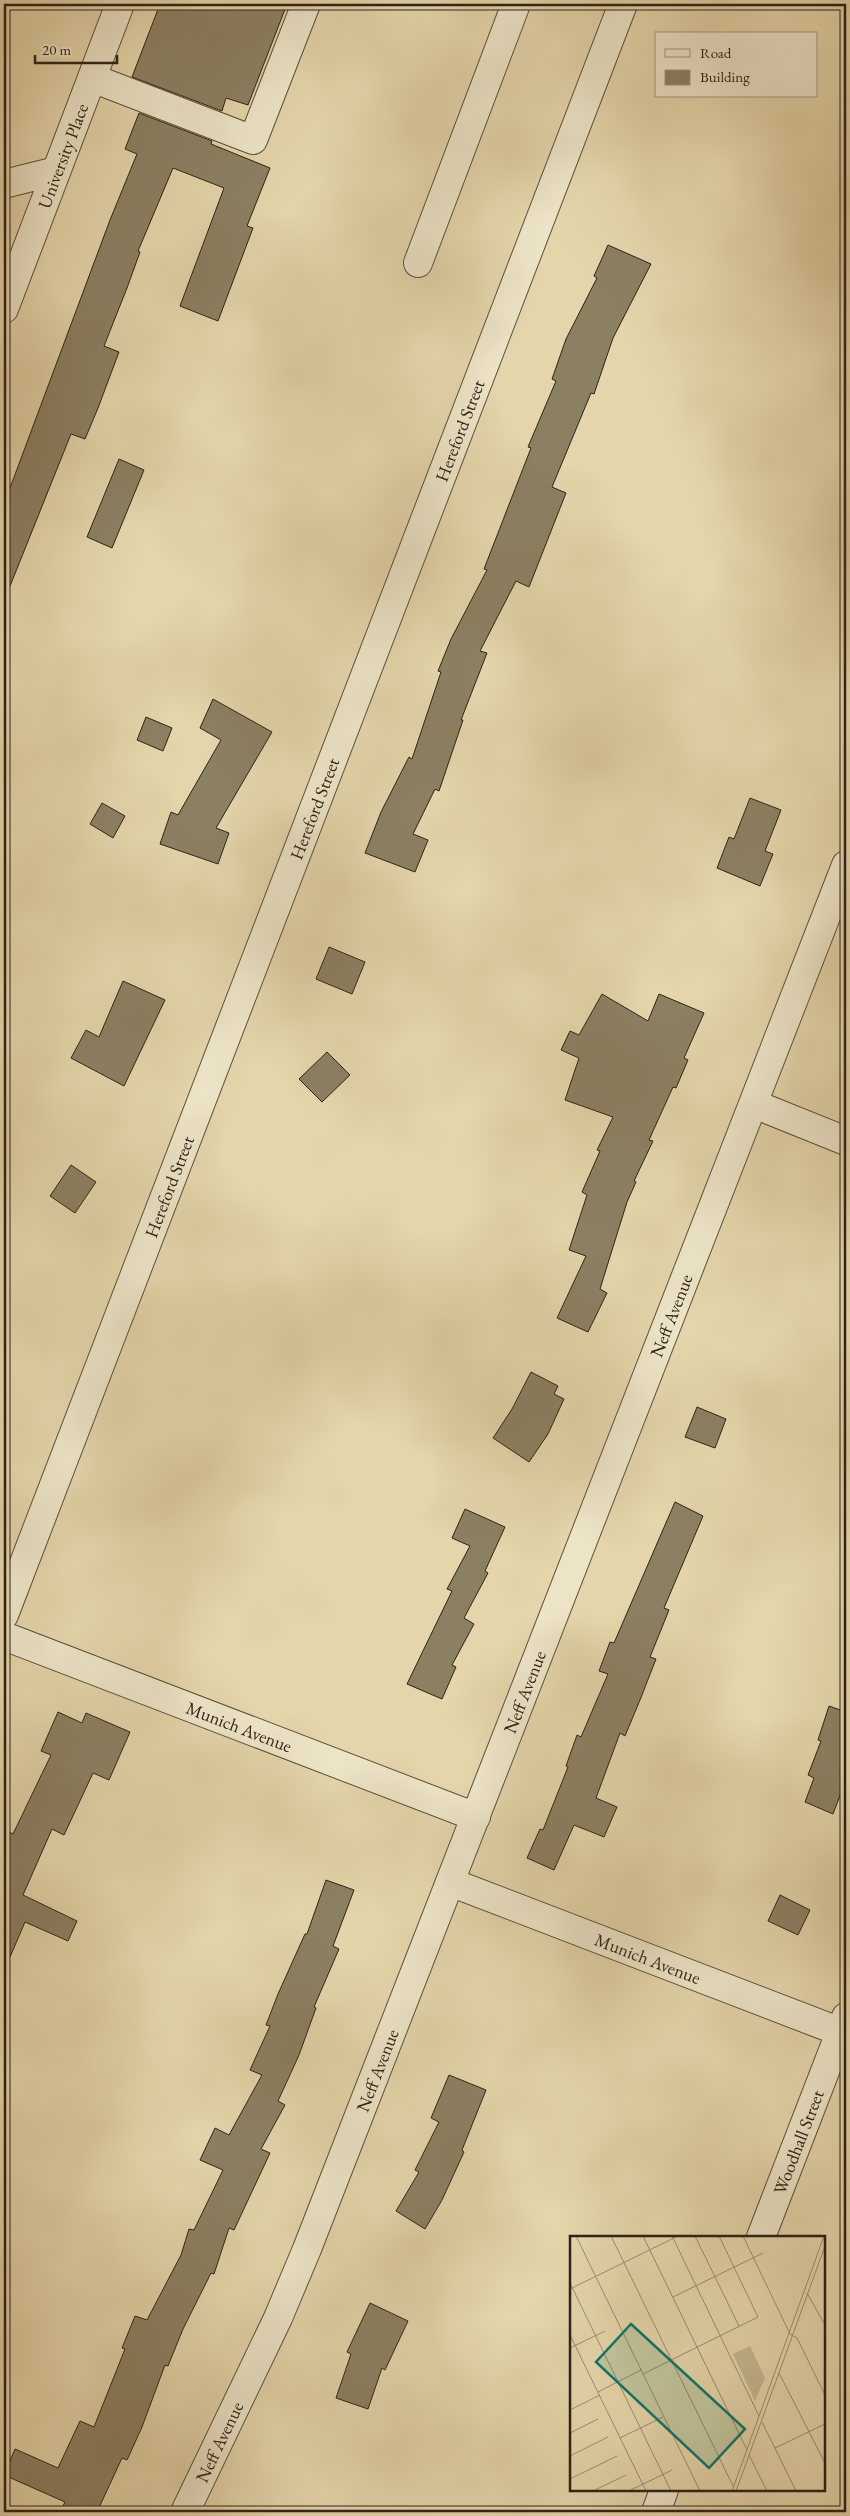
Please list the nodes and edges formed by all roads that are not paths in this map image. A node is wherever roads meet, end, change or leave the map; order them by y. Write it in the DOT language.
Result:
graph roads {
  1 [pos="120,4"];
  2 [pos="306,4"];
  3 [pos="516,4"];
  4 [pos="623,4"];
  5 [pos="92,78"];
  6 [pos="56,171"];
  7 [pos="4,184"];
  8 [pos="418,263"];
  9 [pos="4,309"];
  10 [pos="846,865"];
  11 [pos="754,1104"];
  12 [pos="846,1141"];
  13 [pos="4,1615"];
  14 [pos="4,1636"];
  15 [pos="476,1817"];
  16 [pos="450,1882"];
  17 [pos="844,2028"];
  18 [pos="761,2236"];
  19 [pos="664,2491"];
  20 [pos="184,2512"];
  21 [pos="656,2512"];
  1 -- 5 [label="street, University Place"];
  2 -- 5 [label="street"];
  3 -- 8 [label="street"];
  4 -- 13 [label="street, Hereford Street"];
  5 -- 6 [label="street, University Place"];
  6 -- 7 [label="street"];
  6 -- 9 [label="street, University Place"];
  10 -- 11 [label="street, Neff Avenue"];
  11 -- 12 [label="street"];
  11 -- 15 [label="street, Neff Avenue"];
  14 -- 15 [label="street, Munich Avenue"];
  15 -- 16 [label="street, Neff Avenue"];
  16 -- 17 [label="street, Munich Avenue"];
  16 -- 20 [label="street, Neff Avenue"];
  17 -- 18 [label="street, Woodhall Street"];
  19 -- 21 [label="street"];
}
